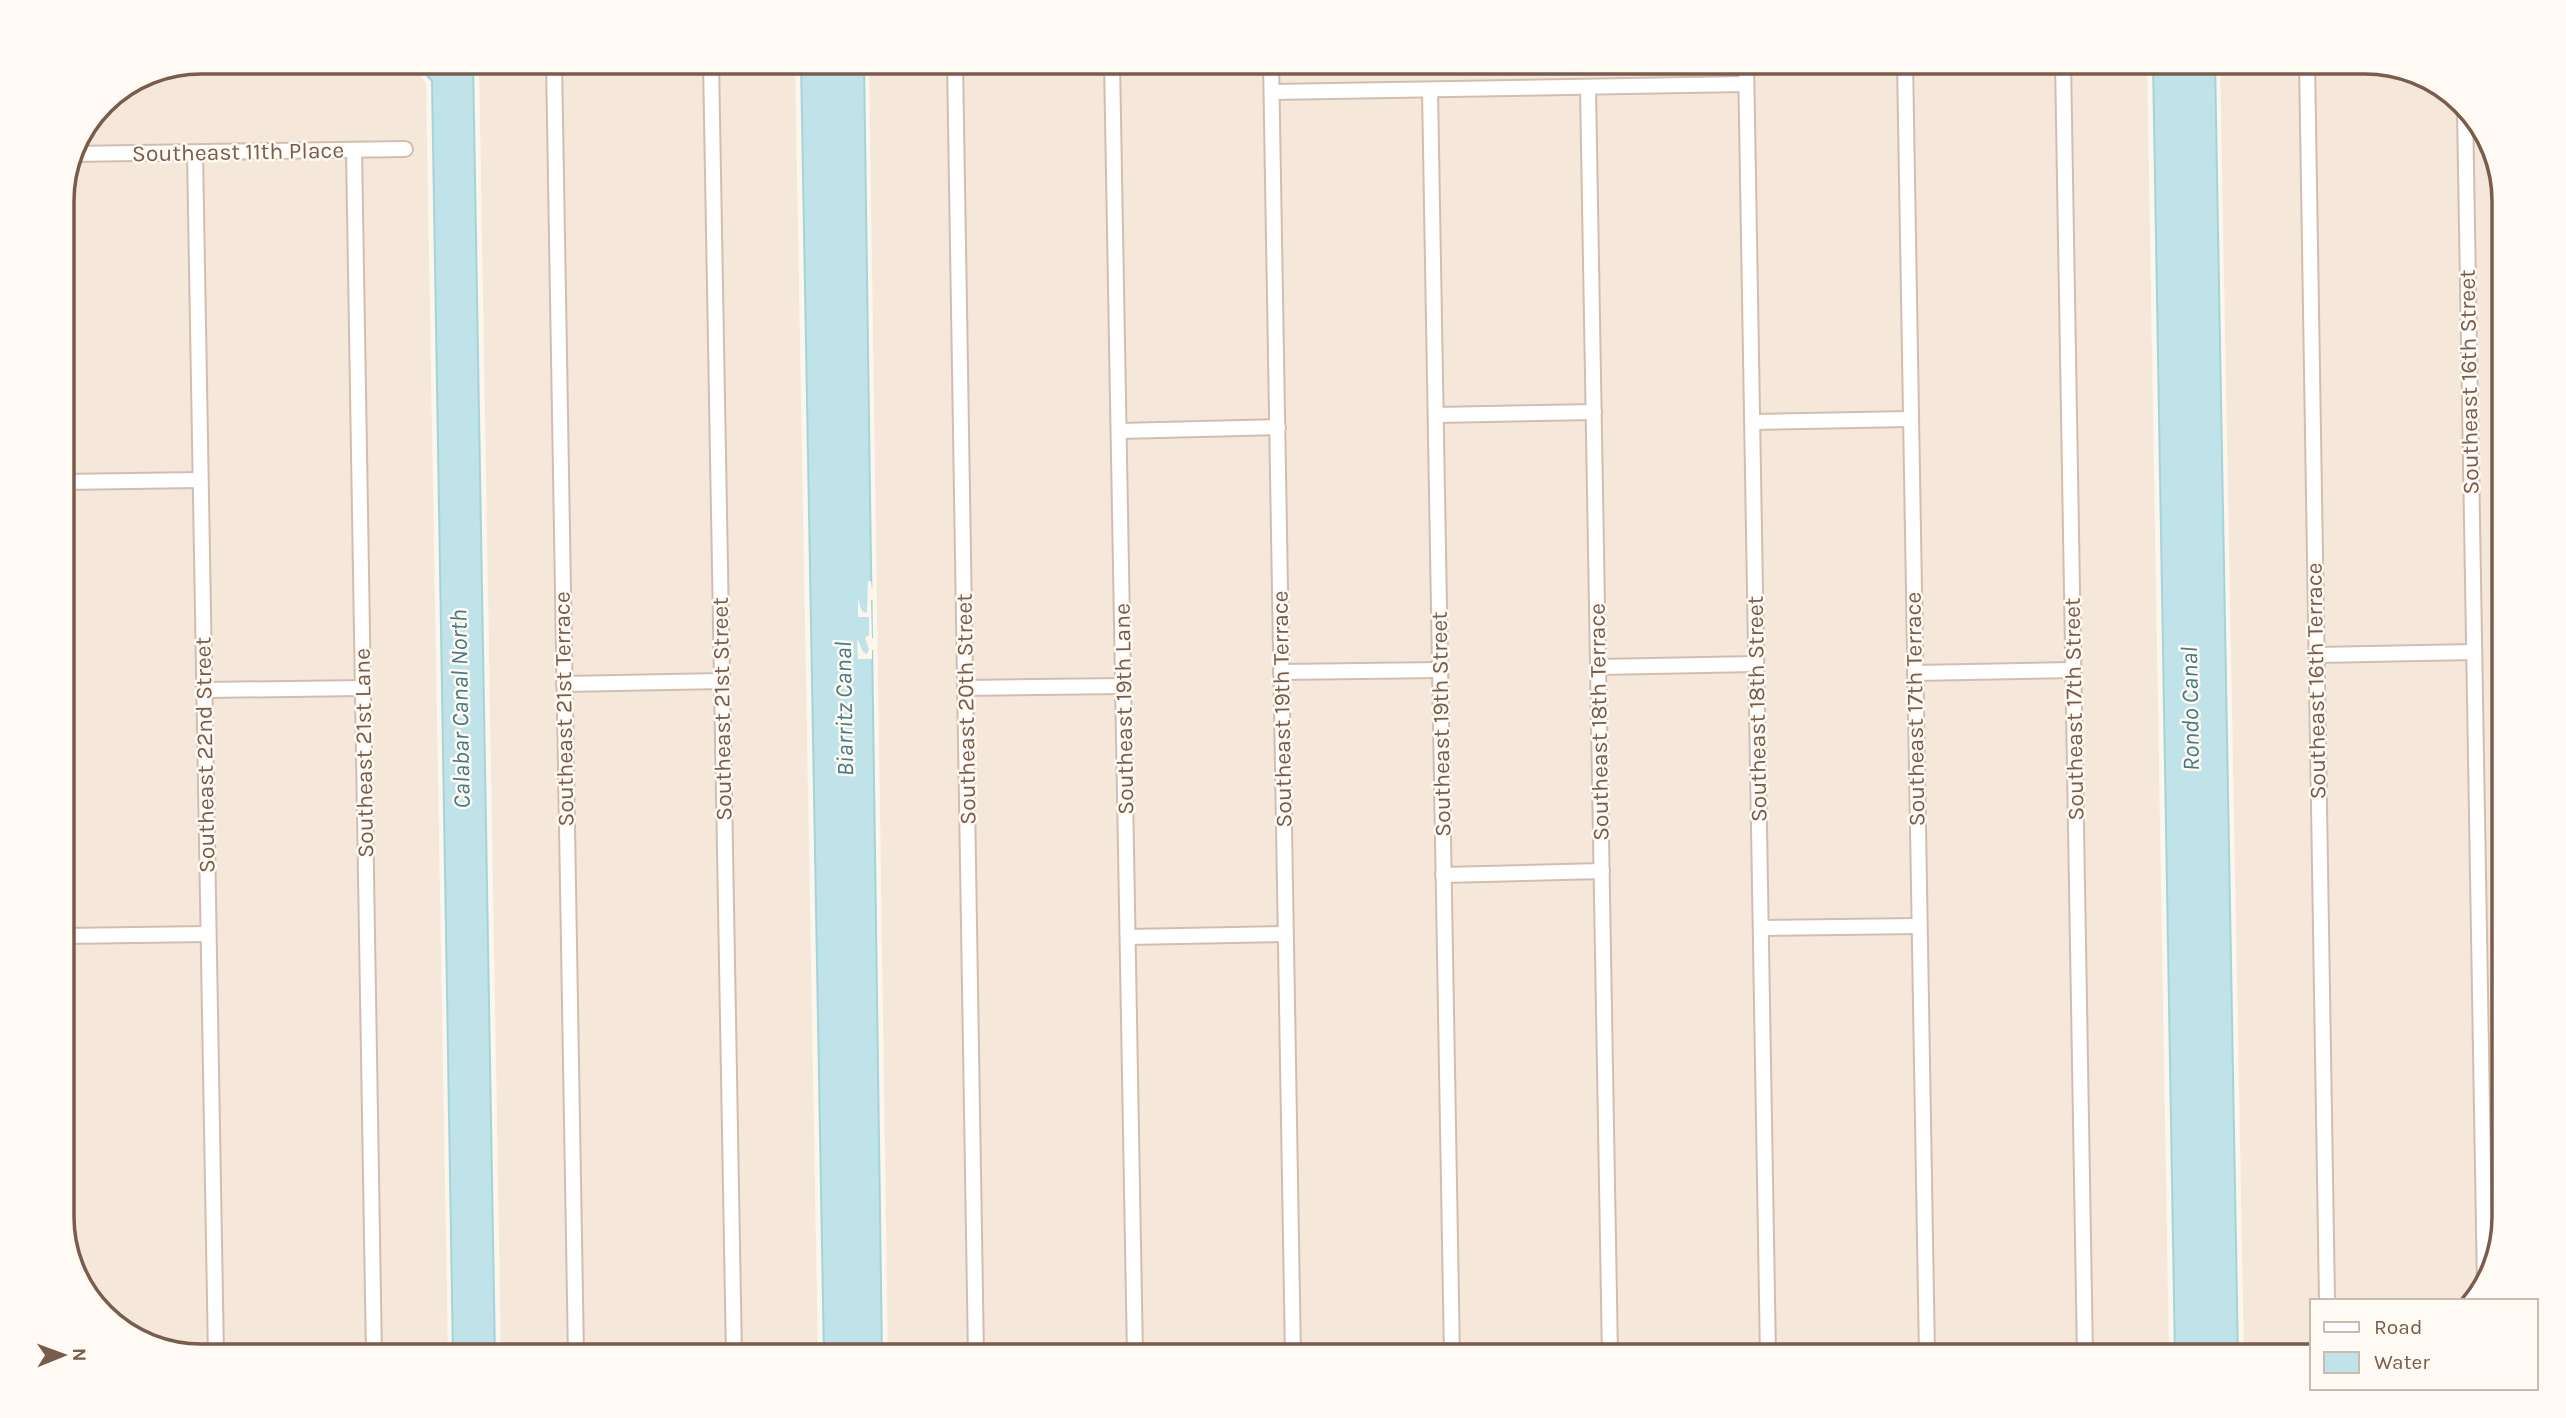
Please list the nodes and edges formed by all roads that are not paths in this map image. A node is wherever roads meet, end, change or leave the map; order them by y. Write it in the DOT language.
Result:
graph roads {
  1 [pos="554,74"];
  2 [pos="711,74"];
  3 [pos="955,74"];
  4 [pos="1112,74"];
  5 [pos="1271,74"];
  6 [pos="1746,74"];
  7 [pos="1905,74"];
  8 [pos="2063,74"];
  9 [pos="2307,74"];
  10 [pos="1746,84"];
  11 [pos="1588,88"];
  12 [pos="1430,90"];
  13 [pos="1272,92"];
  14 [pos="2465,122"];
  15 [pos="405,149"];
  16 [pos="354,150"];
  17 [pos="195,153"];
  18 [pos="82,154"];
  19 [pos="1594,412"];
  20 [pos="1436,415"];
  21 [pos="1910,419"];
  22 [pos="1753,422"];
  23 [pos="1278,427"];
  24 [pos="1119,431"];
  25 [pos="200,480"];
  26 [pos="74,482"];
  27 [pos="2474,652"];
  28 [pos="2316,654"];
  29 [pos="1756,664"];
  30 [pos="1599,667"];
  31 [pos="1440,670"];
  32 [pos="2073,670"];
  33 [pos="1282,673"];
  34 [pos="1914,673"];
  35 [pos="722,681"];
  36 [pos="564,684"];
  37 [pos="1123,686"];
  38 [pos="363,688"];
  39 [pos="965,688"];
  40 [pos="205,690"];
  41 [pos="1602,871"];
  42 [pos="1443,874"];
  43 [pos="1919,926"];
  44 [pos="1761,928"];
  45 [pos="208,934"];
  46 [pos="1286,934"];
  47 [pos="74,936"];
  48 [pos="1128,937"];
  49 [pos="2485,1261"];
  50 [pos="2327,1299"];
  51 [pos="216,1344"];
  52 [pos="374,1344"];
  53 [pos="576,1344"];
  54 [pos="734,1344"];
  55 [pos="976,1344"];
  56 [pos="1135,1344"];
  57 [pos="1293,1344"];
  58 [pos="1452,1344"];
  59 [pos="1610,1344"];
  60 [pos="1768,1344"];
  61 [pos="1927,1344"];
  62 [pos="2085,1344"];
  1 -- 36 [label="street, Southeast 21st Terrace"];
  2 -- 35 [label="street, Southeast 21st Street"];
  3 -- 39 [label="street, Southeast 20th Street"];
  4 -- 24 [label="street, Southeast 19th Lane"];
  5 -- 13 [label="street, Southeast 19th Terrace"];
  6 -- 10 [label="street, Southeast 18th Street"];
  7 -- 21 [label="street, Southeast 17th Terrace"];
  8 -- 32 [label="street, Southeast 17th Street"];
  9 -- 28 [label="street, Southeast 16th Terrace"];
  10 -- 11 [label="street"];
  10 -- 22 [label="street, Southeast 18th Street"];
  11 -- 12 [label="street"];
  11 -- 19 [label="street, Southeast 18th Terrace"];
  12 -- 13 [label="street"];
  12 -- 20 [label="street, Southeast 19th Street"];
  13 -- 23 [label="street, Southeast 19th Terrace"];
  14 -- 27 [label="street, Southeast 16th Street"];
  15 -- 16 [label="street, Southeast 11th Place"];
  16 -- 17 [label="street, Southeast 11th Place"];
  16 -- 38 [label="street, Southeast 21st Lane"];
  17 -- 18 [label="street, Southeast 11th Place"];
  17 -- 25 [label="street, Southeast 22nd Street"];
  19 -- 20 [label="street"];
  19 -- 30 [label="street, Southeast 18th Terrace"];
  20 -- 31 [label="street, Southeast 19th Street"];
  21 -- 22 [label="street"];
  21 -- 34 [label="street, Southeast 17th Terrace"];
  22 -- 29 [label="street, Southeast 18th Street"];
  23 -- 24 [label="street"];
  23 -- 33 [label="street, Southeast 19th Terrace"];
  24 -- 37 [label="street, Southeast 19th Lane"];
  25 -- 26 [label="street"];
  25 -- 40 [label="street, Southeast 22nd Street"];
  27 -- 28 [label="street"];
  27 -- 49 [label="street, Southeast 16th Street"];
  28 -- 50 [label="street, Southeast 16th Terrace"];
  29 -- 30 [label="street"];
  29 -- 44 [label="street, Southeast 18th Street"];
  30 -- 41 [label="street, Southeast 18th Terrace"];
  31 -- 33 [label="street"];
  31 -- 42 [label="street, Southeast 19th Street"];
  32 -- 34 [label="street"];
  32 -- 62 [label="street, Southeast 17th Street"];
  33 -- 46 [label="street, Southeast 19th Terrace"];
  34 -- 43 [label="street, Southeast 17th Terrace"];
  35 -- 36 [label="street"];
  35 -- 54 [label="street, Southeast 21st Street"];
  36 -- 53 [label="street, Southeast 21st Terrace"];
  37 -- 39 [label="street"];
  37 -- 48 [label="street, Southeast 19th Lane"];
  38 -- 40 [label="street"];
  38 -- 52 [label="street, Southeast 21st Lane"];
  39 -- 55 [label="street, Southeast 20th Street"];
  40 -- 45 [label="street, Southeast 22nd Street"];
  41 -- 42 [label="street"];
  41 -- 59 [label="street, Southeast 18th Terrace"];
  42 -- 58 [label="street, Southeast 19th Street"];
  43 -- 44 [label="street"];
  43 -- 61 [label="street, Southeast 17th Terrace"];
  44 -- 60 [label="street, Southeast 18th Street"];
  45 -- 47 [label="street"];
  45 -- 51 [label="street, Southeast 22nd Street"];
  46 -- 48 [label="street"];
  46 -- 57 [label="street, Southeast 19th Terrace"];
  48 -- 56 [label="street, Southeast 19th Lane"];
}
